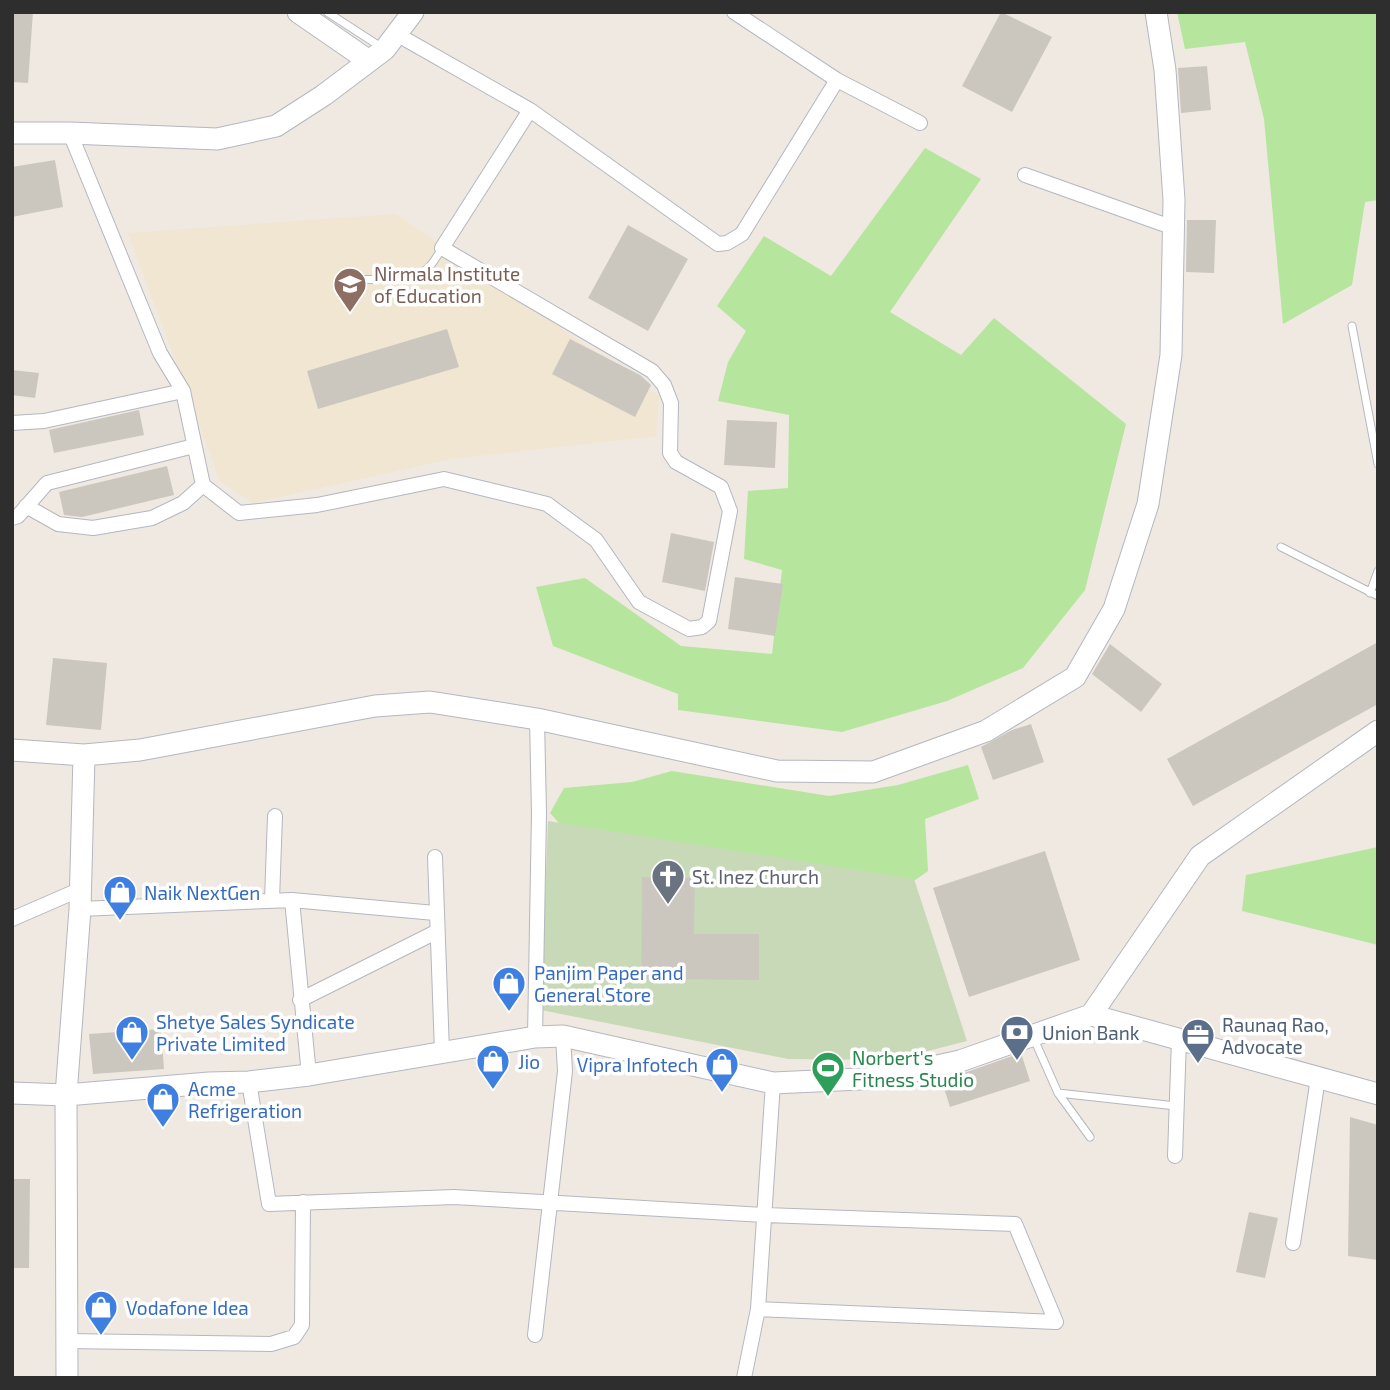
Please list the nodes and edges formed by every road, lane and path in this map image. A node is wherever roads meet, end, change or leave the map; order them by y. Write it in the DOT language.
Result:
graph roads {
  1 [pos="298,12"];
  2 [pos="327,12"];
  3 [pos="413,12"];
  4 [pos="734,12"];
  5 [pos="1156,12"];
  6 [pos="384,48"];
  7 [pos="837,80"];
  8 [pos="530,110"];
  9 [pos="920,123"];
  10 [pos="12,133"];
  11 [pos="70,133"];
  12 [pos="1025,175"];
  13 [pos="1174,228"];
  14 [pos="442,248"];
  15 [pos="340,279"];
  16 [pos="1352,326"];
  17 [pos="183,391"];
  18 [pos="12,423"];
  19 [pos="194,446"];
  20 [pos="1378,464"];
  21 [pos="203,485"];
  22 [pos="26,506"];
  23 [pos="12,518"];
  24 [pos="1281,547"];
  25 [pos="1378,571"];
  26 [pos="1374,594"];
  27 [pos="537,719"];
  28 [pos="1378,731"];
  29 [pos="12,750"];
  30 [pos="84,755"];
  31 [pos="275,816"];
  32 [pos="435,857"];
  33 [pos="80,899"];
  34 [pos="272,900"];
  35 [pos="292,900"];
  36 [pos="435,913"];
  37 [pos="12,919"];
  38 [pos="436,932"];
  39 [pos="300,1000"];
  40 [pos="1091,1015"];
  41 [pos="1032,1035"];
  42 [pos="563,1036"];
  43 [pos="535,1037"];
  44 [pos="1179,1039"];
  45 [pos="442,1052"];
  46 [pos="309,1075"];
  47 [pos="1318,1078"];
  48 [pos="249,1082"];
  49 [pos="773,1083"];
  50 [pos="12,1093"];
  51 [pos="1058,1093"];
  52 [pos="1378,1094"];
  53 [pos="66,1095"];
  54 [pos="1176,1106"];
  55 [pos="1090,1137"];
  56 [pos="1175,1156"];
  57 [pos="303,1202"];
  58 [pos="550,1202"];
  59 [pos="765,1216"];
  60 [pos="1293,1243"];
  61 [pos="758,1309"];
  62 [pos="535,1335"];
  63 [pos="67,1359"];
  64 [pos="744,1378"];
  1 -- 6 [label="main road"];
  2 -- 6 [label="lane"];
  3 -- 6 [label="main road"];
  4 -- 7 [label="street"];
  5 -- 13 [label="main road"];
  6 -- 8 [label="street"];
  6 -- 11 [label="main road"];
  7 -- 8 [label="street"];
  7 -- 9 [label="street"];
  8 -- 14 [label="street"];
  10 -- 11 [label="main road"];
  11 -- 17 [label="street"];
  12 -- 13 [label="street"];
  13 -- 27 [label="main road"];
  14 -- 15 [label="lane"];
  14 -- 21 [label="street"];
  16 -- 20 [label="lane"];
  17 -- 18 [label="street"];
  17 -- 19 [label="street"];
  19 -- 21 [label="street"];
  19 -- 22 [label="street"];
  21 -- 22 [label="street"];
  22 -- 23 [label="street"];
  24 -- 26 [label="lane"];
  25 -- 26 [label="lane"];
  27 -- 30 [label="main road"];
  27 -- 43 [label="street"];
  28 -- 40 [label="main road"];
  29 -- 30 [label="main road"];
  30 -- 33 [label="main road"];
  31 -- 34 [label="street"];
  32 -- 36 [label="street"];
  33 -- 34 [label="street"];
  33 -- 37 [label="street"];
  33 -- 53 [label="main road"];
  34 -- 35 [label="street"];
  35 -- 36 [label="street"];
  35 -- 39 [label="street"];
  36 -- 38 [label="street"];
  38 -- 39 [label="street"];
  38 -- 45 [label="street"];
  39 -- 46 [label="street"];
  40 -- 41 [label="main road"];
  40 -- 44 [label="main road"];
  41 -- 49 [label="main road"];
  41 -- 51 [label="lane"];
  42 -- 43 [label="main road"];
  42 -- 49 [label="main road"];
  42 -- 58 [label="street"];
  43 -- 45 [label="main road"];
  44 -- 47 [label="main road"];
  44 -- 54 [label="street"];
  45 -- 46 [label="main road"];
  46 -- 48 [label="main road"];
  47 -- 52 [label="main road"];
  47 -- 60 [label="street"];
  48 -- 53 [label="main road"];
  48 -- 57 [label="street"];
  49 -- 59 [label="street"];
  50 -- 53 [label="main road"];
  51 -- 54 [label="lane"];
  51 -- 55 [label="lane"];
  53 -- 63 [label="main road"];
  54 -- 56 [label="street"];
  57 -- 58 [label="street"];
  57 -- 63 [label="street"];
  58 -- 59 [label="street"];
  58 -- 62 [label="street"];
  59 -- 61 [label="street"];
  59 -- 61 [label="street"];
  61 -- 64 [label="street"];
}
